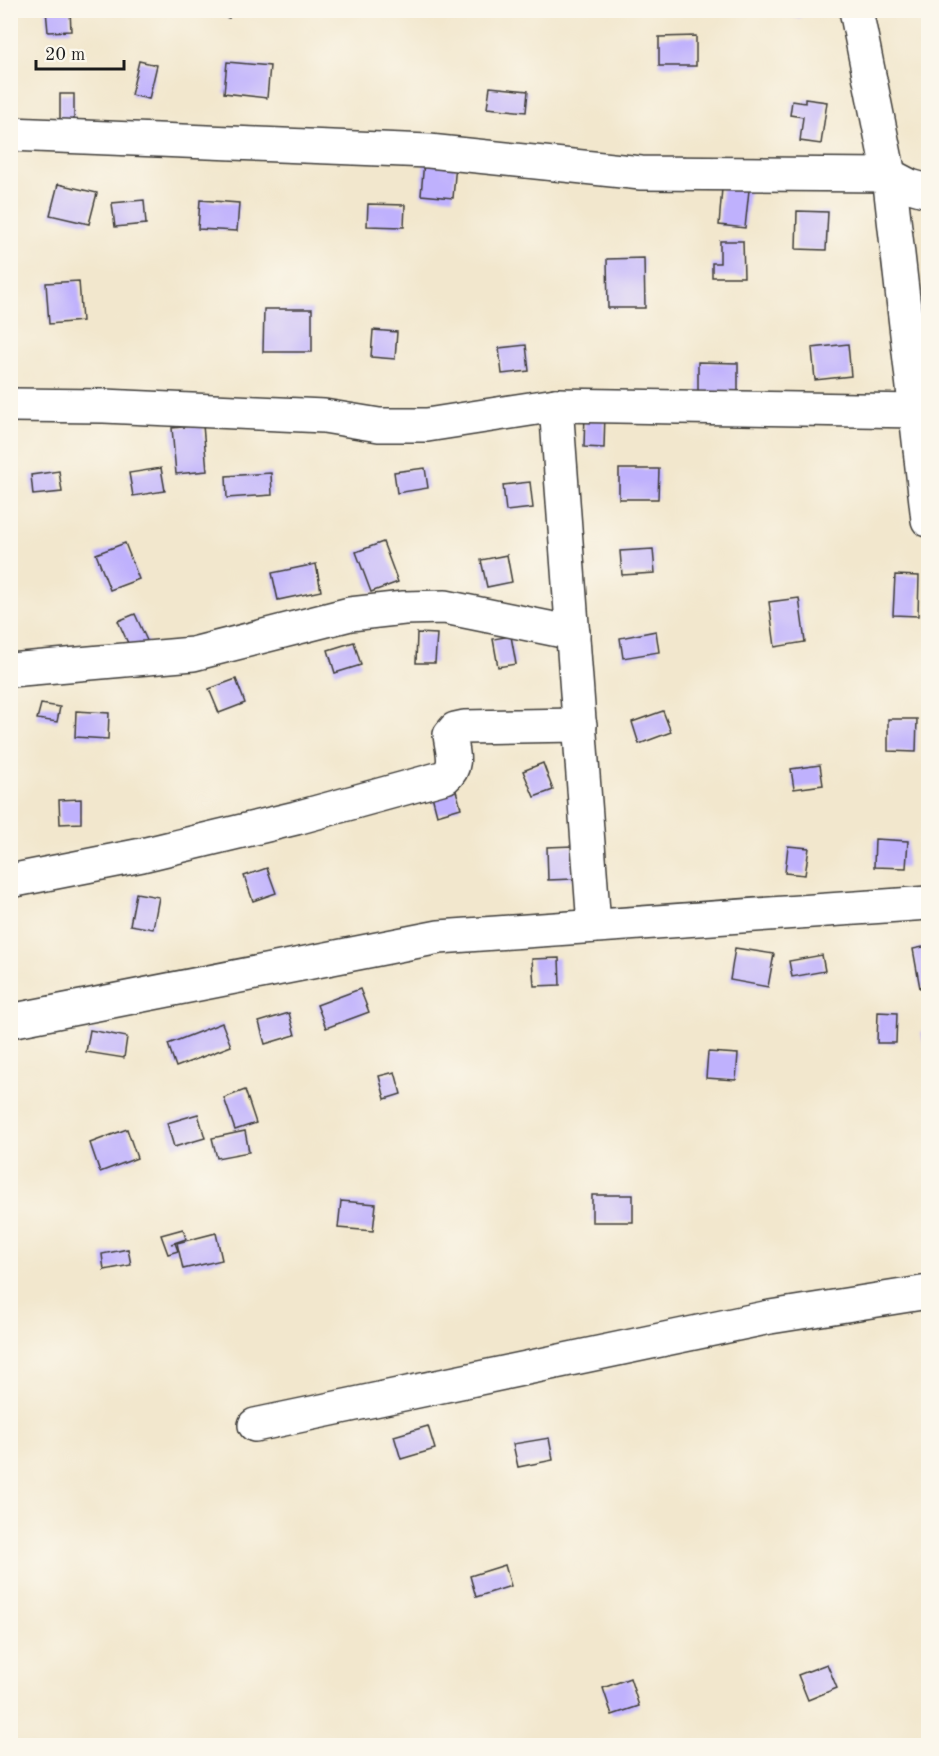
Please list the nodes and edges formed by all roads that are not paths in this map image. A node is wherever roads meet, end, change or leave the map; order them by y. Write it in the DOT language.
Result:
graph roads {
  1 [pos="856,10"];
  2 [pos="10,134"];
  3 [pos="889,175"];
  4 [pos="928,190"];
  5 [pos="10,405"];
  6 [pos="556,405"];
  7 [pos="916,411"];
  8 [pos="928,520"];
  9 [pos="573,633"];
  10 [pos="10,670"];
  11 [pos="580,725"];
  12 [pos="10,881"];
  13 [pos="928,903"];
  14 [pos="594,926"];
  15 [pos="10,1021"];
  16 [pos="928,1292"];
  17 [pos="255,1425"];
  1 -- 3 [label="street"];
  2 -- 3 [label="street"];
  3 -- 4 [label="street"];
  3 -- 7 [label="street"];
  5 -- 6 [label="street"];
  6 -- 7 [label="street"];
  6 -- 9 [label="street"];
  7 -- 8 [label="street"];
  9 -- 10 [label="street"];
  9 -- 11 [label="street"];
  11 -- 12 [label="street"];
  11 -- 14 [label="street"];
  13 -- 14 [label="street"];
  14 -- 15 [label="street"];
  16 -- 17 [label="street"];
}
